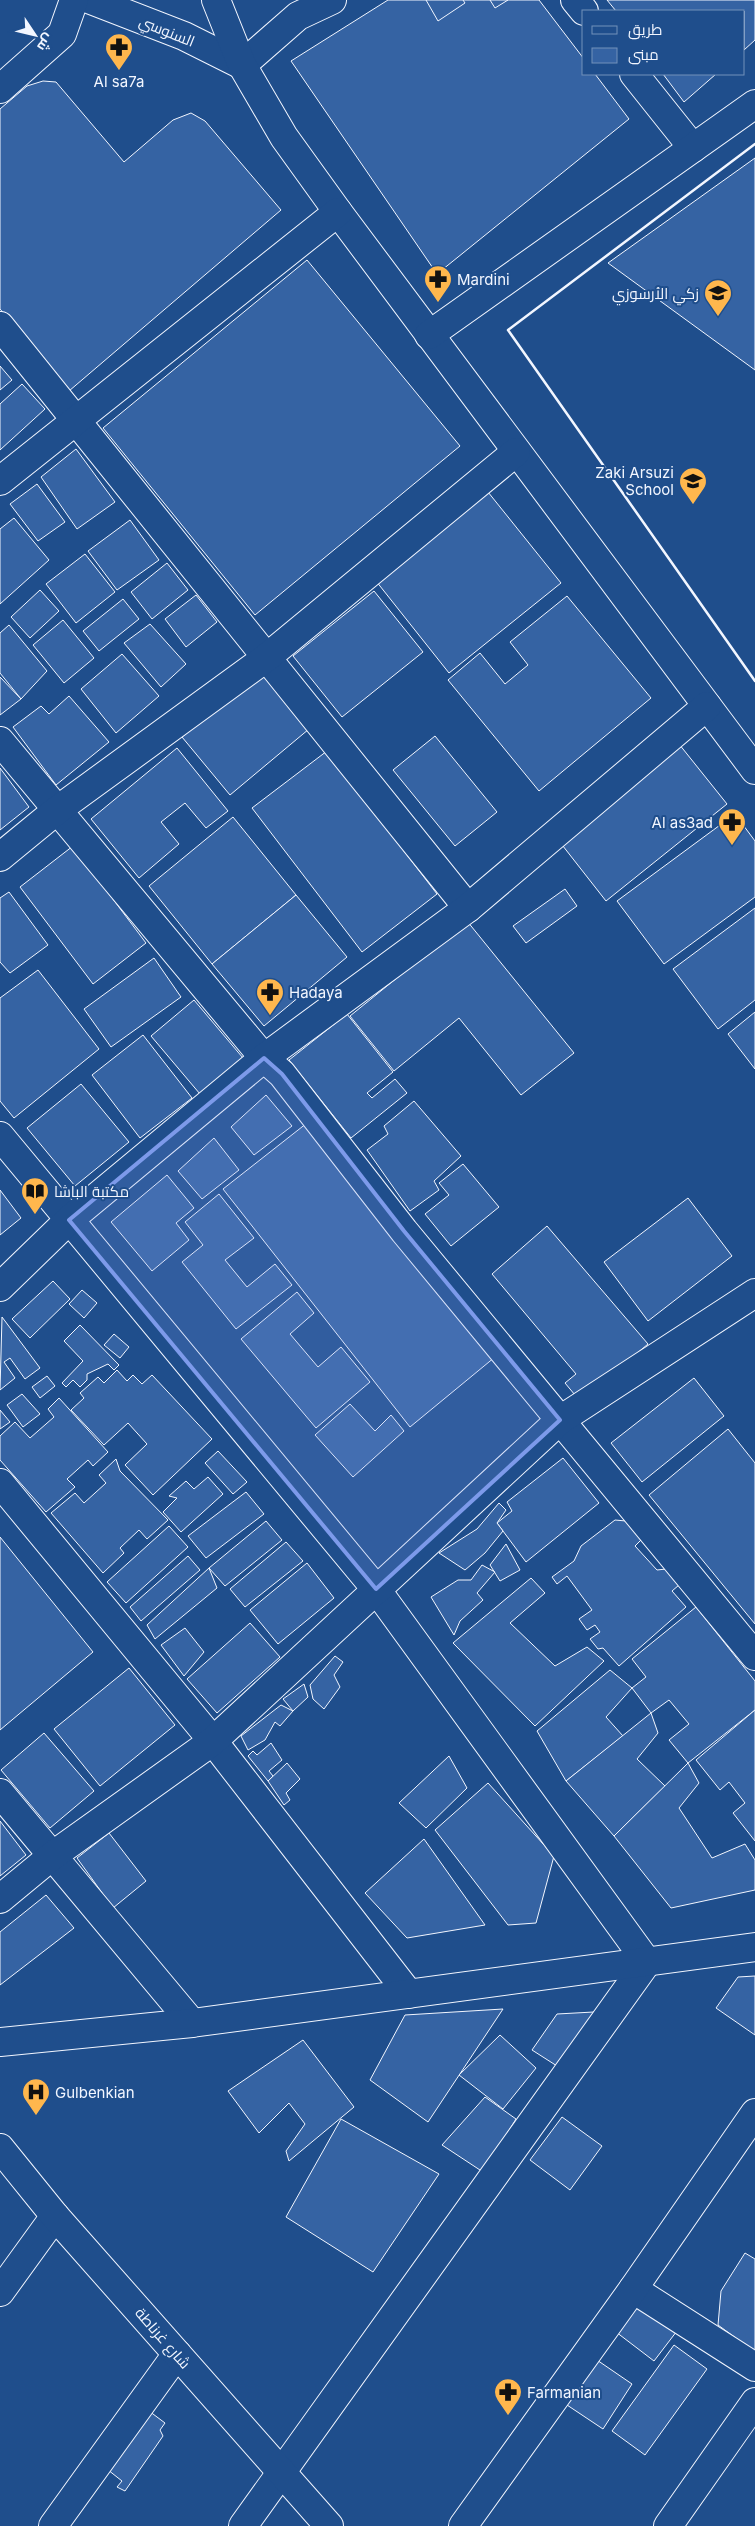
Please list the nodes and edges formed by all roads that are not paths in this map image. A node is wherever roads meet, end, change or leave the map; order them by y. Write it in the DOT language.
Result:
graph roads {
  1 [pos="74,0"];
  2 [pos="91,0"];
  3 [pos="216,0"];
  4 [pos="332,0"];
  5 [pos="575,0"];
  6 [pos="583,10"];
  7 [pos="242,65"];
  8 [pos="635,75"];
  9 [pos="0,88"];
  10 [pos="755,104"];
  11 [pos="693,148"];
  12 [pos="338,212"];
  13 [pos="0,326"];
  14 [pos="429,335"];
  15 [pos="77,421"];
  16 [pos="516,452"];
  17 [pos="0,481"];
  18 [pos="266,658"];
  19 [pos="707,706"];
  20 [pos="0,741"];
  21 [pos="755,770"];
  22 [pos="56,811"];
  23 [pos="0,857"];
  24 [pos="468,908"];
  25 [pos="264,1058"];
  26 [pos="0,1136"];
  27 [pos="69,1220"];
  28 [pos="0,1287"];
  29 [pos="755,1293"];
  30 [pos="560,1420"];
  31 [pos="0,1483"];
  32 [pos="376,1589"];
  33 [pos="755,1656"];
  34 [pos="213,1741"];
  35 [pos="0,1793"];
  36 [pos="52,1856"];
  37 [pos="0,1899"];
  38 [pos="755,1947"];
  39 [pos="647,1962"];
  40 [pos="409,1994"];
  41 [pos="192,2023"];
  42 [pos="0,2042"];
  43 [pos="755,2113"];
  44 [pos="0,2148"];
  45 [pos="55,2216"];
  46 [pos="633,2289"];
  47 [pos="0,2292"];
  48 [pos="177,2354"];
  49 [pos="755,2367"];
  50 [pos="755,2402"];
  51 [pos="281,2471"];
  52 [pos="53,2526"];
  53 [pos="243,2526"];
  54 [pos="329,2526"];
  55 [pos="463,2526"];
  56 [pos="668,2526"];
  1 -- 9 [label="street"];
  2 -- 7 [label="street, السنوسي"];
  3 -- 7 [label="street"];
  4 -- 7 [label="street"];
  5 -- 6 [label="street"];
  7 -- 12 [label="street"];
  8 -- 11 [label="street"];
  10 -- 11 [label="street"];
  11 -- 14 [label="street"];
  12 -- 14 [label="street"];
  12 -- 15 [label="street"];
  13 -- 15 [label="street"];
  14 -- 16 [label="street"];
  15 -- 17 [label="street"];
  15 -- 18 [label="street"];
  16 -- 18 [label="street"];
  16 -- 19 [label="street"];
  18 -- 22 [label="street"];
  18 -- 24 [label="street"];
  19 -- 21 [label="street"];
  19 -- 24 [label="street"];
  20 -- 22 [label="street"];
  22 -- 23 [label="street"];
  22 -- 25 [label="street"];
  24 -- 25 [label="street"];
  25 -- 27 [label="street"];
  25 -- 30 [label="street"];
  26 -- 27 [label="street"];
  27 -- 28 [label="street"];
  27 -- 32 [label="street"];
  29 -- 30 [label="street"];
  30 -- 32 [label="street"];
  30 -- 33 [label="street"];
  31 -- 34 [label="street"];
  32 -- 34 [label="street"];
  32 -- 39 [label="street"];
  34 -- 36 [label="street"];
  34 -- 40 [label="street"];
  35 -- 36 [label="street"];
  36 -- 37 [label="street"];
  36 -- 41 [label="street"];
  38 -- 39 [label="street"];
  39 -- 40 [label="street"];
  39 -- 51 [label="street"];
  40 -- 41 [label="street"];
  41 -- 42 [label="street"];
  43 -- 46 [label="street"];
  44 -- 45 [label="street, شارع غرناطة"];
  45 -- 47 [label="street"];
  45 -- 48 [label="street, شارع غرناطة"];
  46 -- 49 [label="street"];
  46 -- 55 [label="street"];
  48 -- 51 [label="street, شارع غرناطة"];
  48 -- 52 [label="street"];
  50 -- 56 [label="street"];
  51 -- 53 [label="street"];
  51 -- 54 [label="street, شارع غرناطة"];
}
